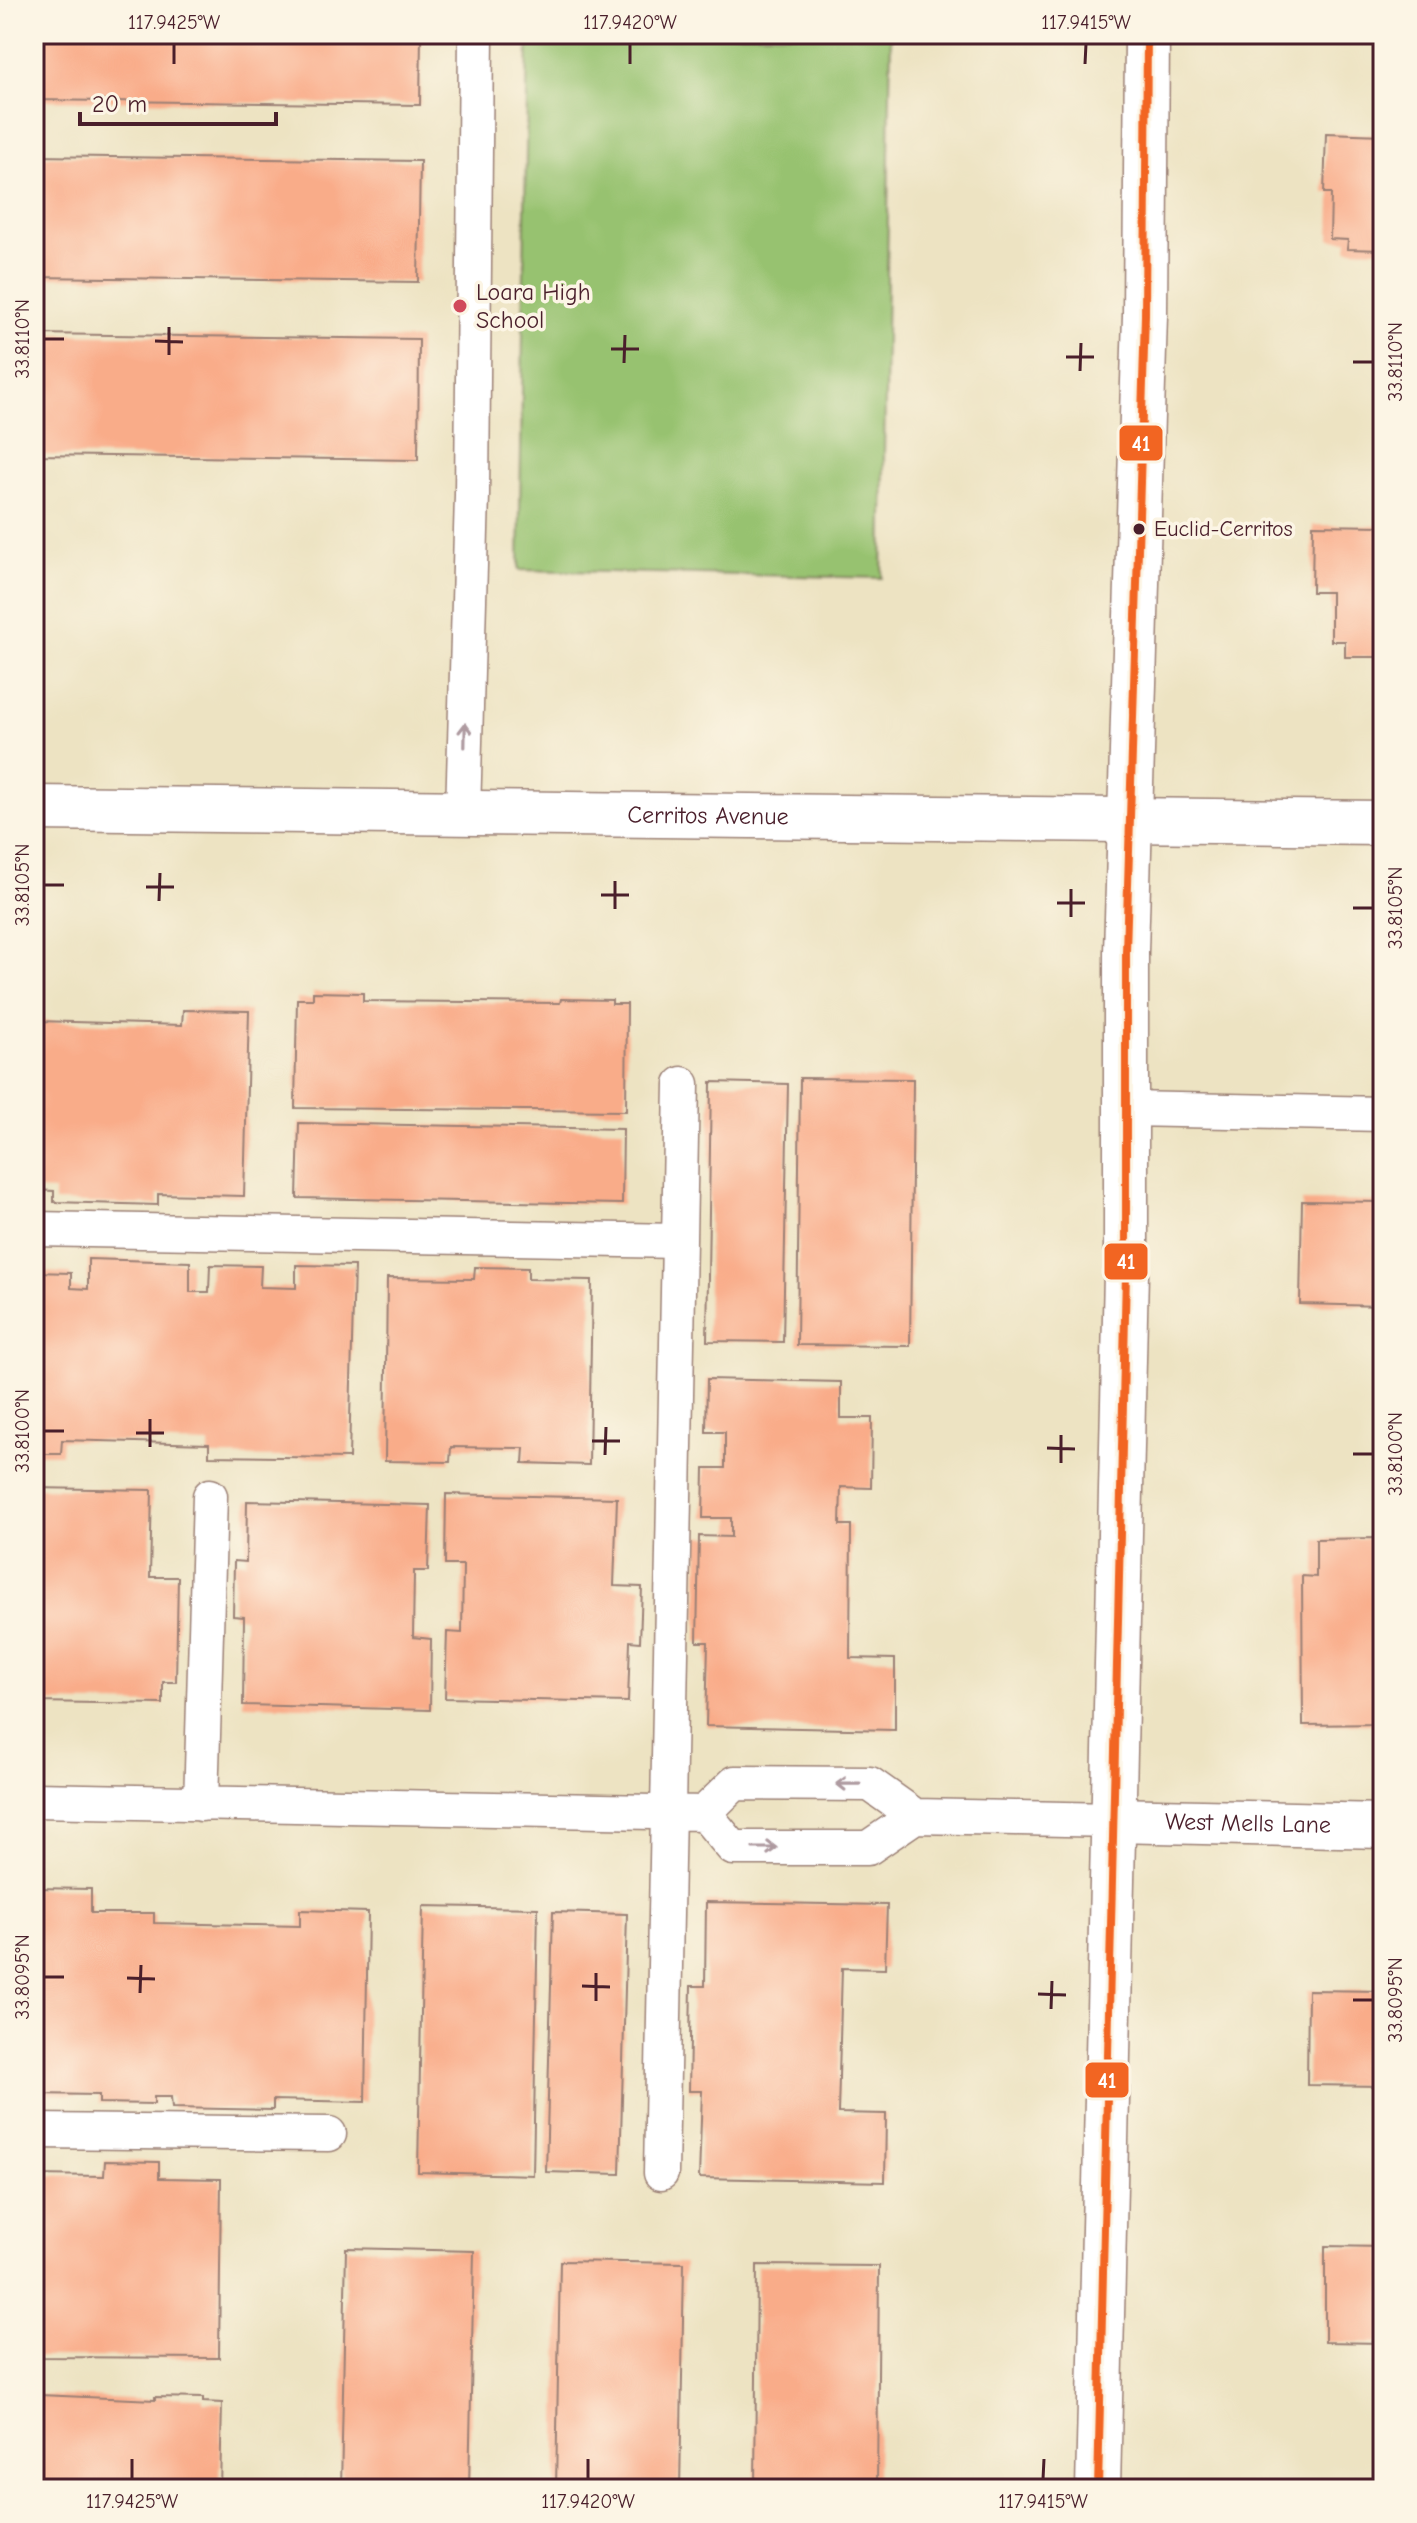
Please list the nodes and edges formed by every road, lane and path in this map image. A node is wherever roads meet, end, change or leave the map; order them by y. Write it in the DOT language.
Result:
graph roads {
  1 [pos="476,34"];
  2 [pos="1147,34"];
  3 [pos="34,808"];
  4 [pos="463,813"];
  5 [pos="1130,819"];
  6 [pos="1383,823"];
  7 [pos="682,1084"];
  8 [pos="1127,1109"];
  9 [pos="1383,1114"];
  10 [pos="34,1229"];
  11 [pos="678,1241"];
  12 [pos="210,1496"];
  13 [pos="34,1800"];
  14 [pos="201,1804"];
  15 [pos="668,1812"];
  16 [pos="704,1813"];
  17 [pos="915,1816"];
  18 [pos="1112,1820"];
  19 [pos="1383,1826"];
  20 [pos="34,2131"];
  21 [pos="329,2134"];
  22 [pos="661,2173"];
  23 [pos="1098,2489"];
  4 -- 1 [label="lane, one-way"];
  2 -- 5 [label="main road"];
  3 -- 4 [label="main road, Cerritos Avenue"];
  4 -- 5 [label="main road, Cerritos Avenue"];
  5 -- 6 [label="main road, Cerritos Avenue"];
  5 -- 8 [label="main road"];
  7 -- 11 [label="lane"];
  8 -- 9 [label="lane"];
  8 -- 18 [label="main road"];
  10 -- 11 [label="lane"];
  11 -- 15 [label="lane"];
  12 -- 14 [label="lane"];
  13 -- 14 [label="lane"];
  14 -- 15 [label="lane"];
  15 -- 16 [label="lane"];
  15 -- 22 [label="lane"];
  17 -- 16 [label="lane, one-way"];
  16 -- 17 [label="lane, one-way"];
  17 -- 18 [label="lane"];
  18 -- 19 [label="main road, West Mells Lane"];
  18 -- 23 [label="main road"];
  20 -- 21 [label="lane"];
}
